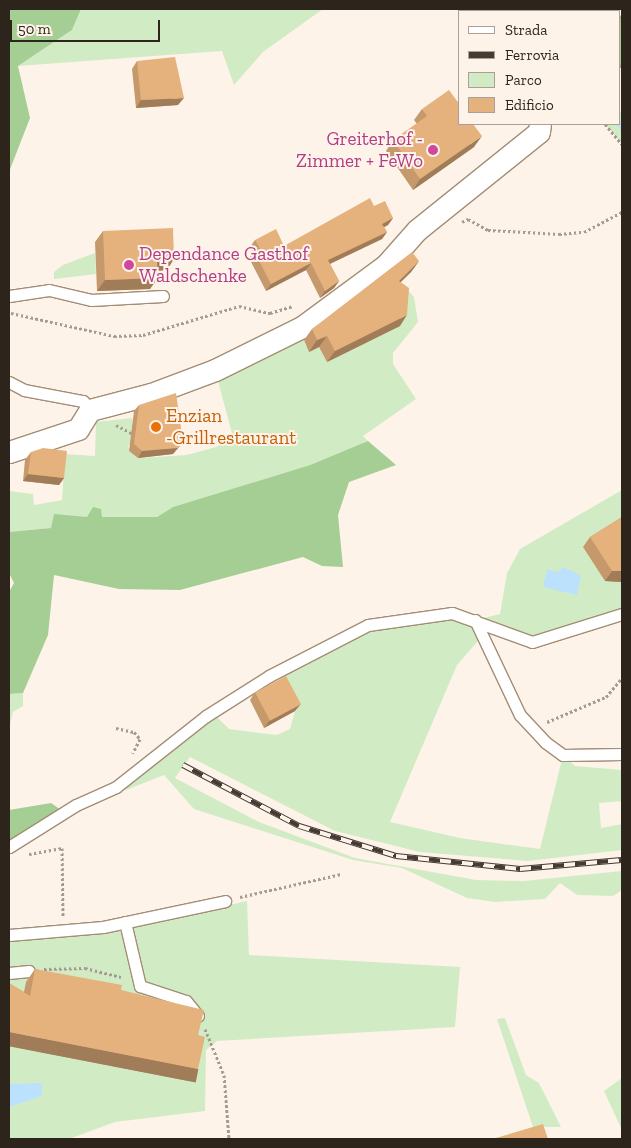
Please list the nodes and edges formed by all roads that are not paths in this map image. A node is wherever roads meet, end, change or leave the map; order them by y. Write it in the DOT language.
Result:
graph roads {
  1 [pos="540,125"];
  2 [pos="9,296"];
  3 [pos="163,296"];
  4 [pos="9,382"];
  5 [pos="90,410"];
  6 [pos="9,452"];
  7 [pos="622,614"];
  8 [pos="475,620"];
  9 [pos="622,754"];
  10 [pos="9,847"];
  11 [pos="224,901"];
  12 [pos="125,922"];
  13 [pos="9,935"];
  14 [pos="29,971"];
  15 [pos="9,973"];
  16 [pos="198,1016"];
  1 -- 5 [label="street"];
  2 -- 3 [label="lane"];
  4 -- 5 [label="lane"];
  5 -- 6 [label="street"];
  7 -- 8 [label="lane"];
  8 -- 9 [label="lane"];
  8 -- 10 [label="lane"];
  11 -- 12 [label="lane"];
  12 -- 13 [label="lane"];
  12 -- 16 [label="lane"];
  14 -- 15 [label="lane"];
}
